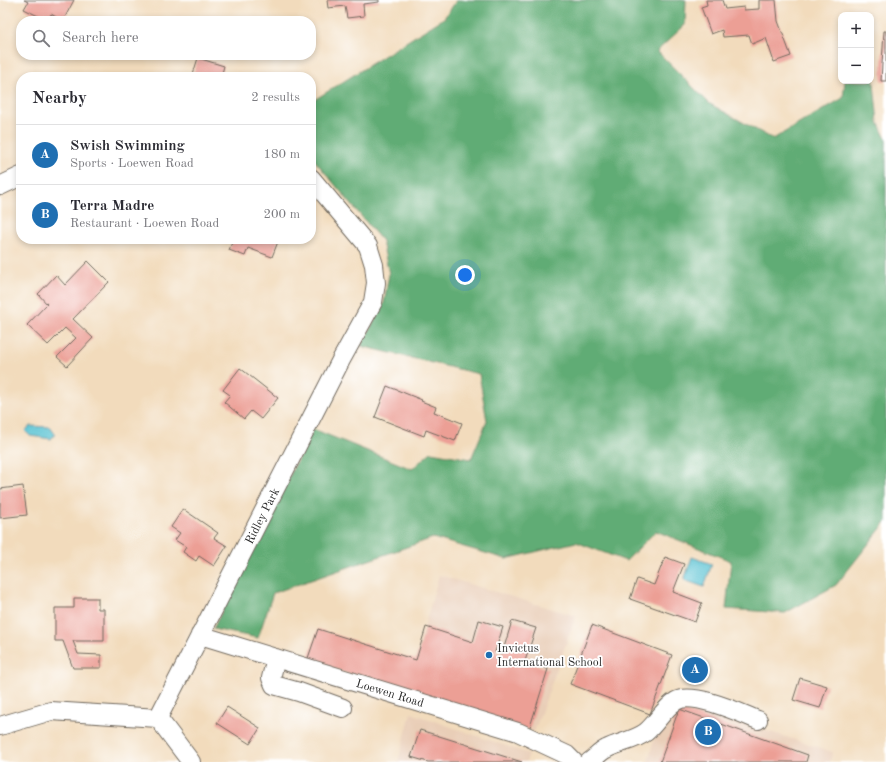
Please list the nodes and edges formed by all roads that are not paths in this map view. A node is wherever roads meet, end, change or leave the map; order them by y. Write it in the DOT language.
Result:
graph roads {
  1 [pos="16,178"];
  2 [pos="316,184"];
  3 [pos="0,186"];
  4 [pos="200,635"];
  5 [pos="276,658"];
  6 [pos="342,708"];
  7 [pos="158,718"];
  8 [pos="758,720"];
  9 [pos="0,726"];
  10 [pos="191,762"];
  11 [pos="574,762"];
  12 [pos="589,762"];
  1 -- 3 [label="street"];
  2 -- 4 [label="street, Ridley Park"];
  4 -- 5 [label="street, Loewen Road"];
  4 -- 7 [label="street, Ridley Park"];
  5 -- 6 [label="street"];
  5 -- 11 [label="street, Loewen Road"];
  7 -- 9 [label="street"];
  7 -- 10 [label="street"];
  8 -- 12 [label="street"];
}
